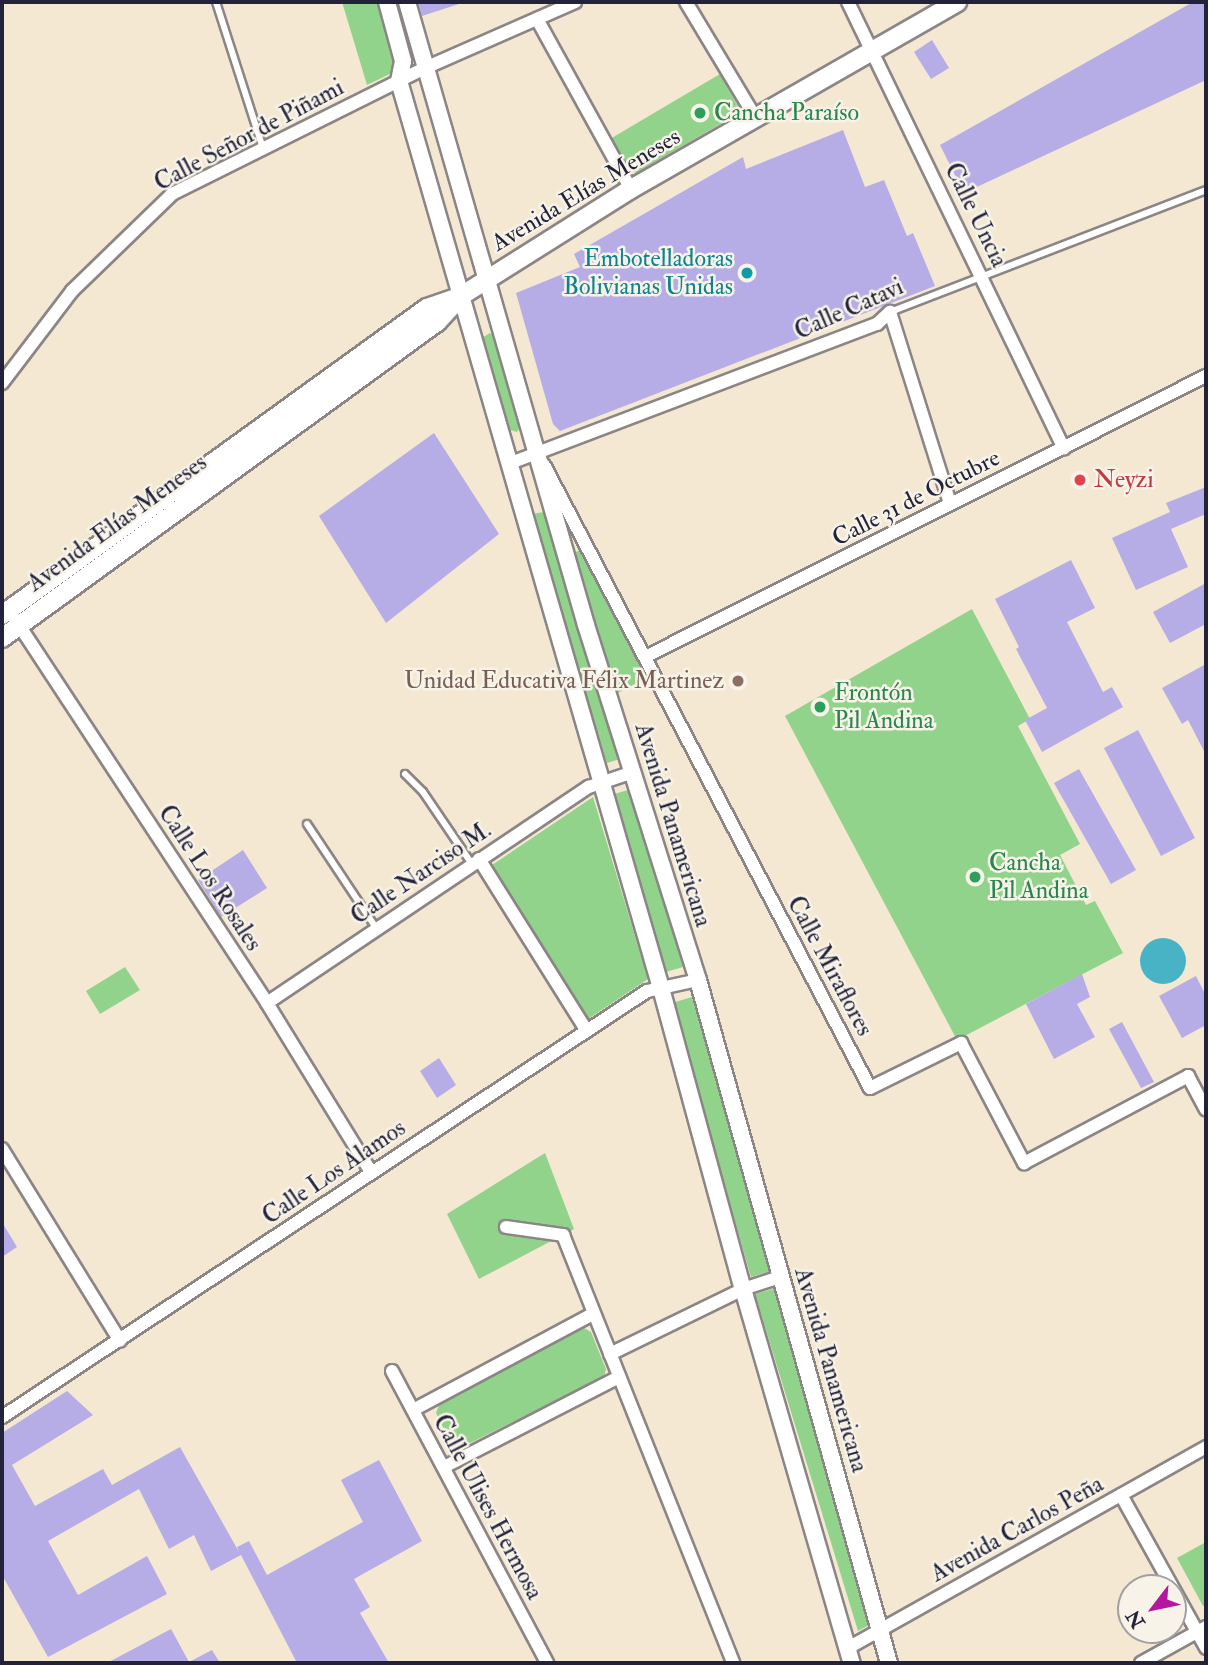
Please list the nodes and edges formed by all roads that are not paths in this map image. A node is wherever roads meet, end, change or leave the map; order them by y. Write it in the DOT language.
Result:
graph roads {
  1 [pos="216,2"];
  2 [pos="387,2"];
  3 [pos="407,2"];
  4 [pos="575,2"];
  5 [pos="686,2"];
  6 [pos="848,2"];
  7 [pos="957,2"];
  8 [pos="537,19"];
  9 [pos="872,51"];
  10 [pos="425,68"];
  11 [pos="399,81"];
  12 [pos="755,117"];
  13 [pos="264,150"];
  14 [pos="631,189"];
  15 [pos="1206,190"];
  16 [pos="983,277"];
  17 [pos="487,279"];
  18 [pos="461,296"];
  19 [pos="890,312"];
  20 [pos="1206,376"];
  21 [pos="2,383"];
  22 [pos="1064,447"];
  23 [pos="538,454"];
  24 [pos="508,464"];
  25 [pos="950,504"];
  26 [pos="5,612"];
  27 [pos="20,625"];
  28 [pos="2,638"];
  29 [pos="645,657"];
  30 [pos="633,772"];
  31 [pos="405,774"];
  32 [pos="601,782"];
  33 [pos="307,824"];
  34 [pos="475,861"];
  35 [pos="376,928"];
  36 [pos="698,980"];
  37 [pos="661,988"];
  38 [pos="267,1003"];
  39 [pos="587,1031"];
  40 [pos="1206,1110"];
  41 [pos="2,1149"];
  42 [pos="371,1172"];
  43 [pos="506,1227"];
  44 [pos="781,1277"];
  45 [pos="743,1289"];
  46 [pos="593,1314"];
  47 [pos="120,1341"];
  48 [pos="610,1354"];
  49 [pos="392,1371"];
  50 [pos="619,1377"];
  51 [pos="413,1410"];
  52 [pos="2,1417"];
  53 [pos="1206,1447"];
  54 [pos="444,1467"];
  55 [pos="1121,1495"];
  56 [pos="1202,1629"];
  57 [pos="879,1630"];
  58 [pos="1206,1648"];
  59 [pos="850,1656"];
  60 [pos="547,1663"];
  61 [pos="733,1663"];
  62 [pos="889,1663"];
  63 [pos="1141,1663"];
  1 -- 13 [label="lane"];
  2 -- 11 [label="main road"];
  3 -- 10 [label="main road, Avenida Panamericana"];
  4 -- 8 [label="street, Calle Señor de Piñami"];
  5 -- 12 [label="street"];
  6 -- 9 [label="street, Calle Uncia"];
  7 -- 9 [label="main road, Avenida Elías Meneses"];
  8 -- 10 [label="street, Calle Señor de Piñami"];
  8 -- 14 [label="street"];
  9 -- 12 [label="main road, Avenida Elías Meneses"];
  9 -- 16 [label="street, Calle Uncia"];
  10 -- 11 [label="street, Calle Señor de Piñami"];
  10 -- 17 [label="main road, Avenida Panamericana"];
  11 -- 13 [label="street, Calle Señor de Piñami"];
  11 -- 18 [label="main road"];
  12 -- 14 [label="main road, Avenida Elías Meneses"];
  13 -- 21 [label="street, Calle Señor de Piñami"];
  14 -- 17 [label="main road, Avenida Elías Meneses"];
  15 -- 16 [label="lane, Calle Catavi"];
  16 -- 19 [label="lane, Calle Catavi"];
  16 -- 22 [label="street, Calle Uncia"];
  17 -- 18 [label="main road, Avenida Elías Meneses"];
  17 -- 23 [label="main road, Avenida Panamericana"];
  18 -- 24 [label="main road"];
  18 -- 26 [label="main road, Avenida Elías Meneses"];
  18 -- 27 [label="main road, Avenida Elías Meneses"];
  19 -- 23 [label="street, Calle Catavi"];
  19 -- 25 [label="street"];
  20 -- 22 [label="street, Calle 31 de Octubre"];
  22 -- 25 [label="street, Calle 31 de Octubre"];
  23 -- 24 [label="street, Calle Catavi"];
  23 -- 29 [label="street, Calle Miraflores"];
  23 -- 30 [label="main road, Avenida Panamericana"];
  24 -- 32 [label="main road"];
  25 -- 29 [label="street, Calle 31 de Octubre"];
  26 -- 27 [label="street, Calle Los Rosales"];
  27 -- 28 [label="main road, Avenida Elías Meneses"];
  27 -- 38 [label="street, Calle Los Rosales"];
  29 -- 40 [label="street, Calle Miraflores"];
  30 -- 32 [label="street, Calle Narciso M."];
  30 -- 36 [label="main road, Avenida Panamericana"];
  31 -- 34 [label="lane"];
  32 -- 34 [label="street, Calle Narciso M."];
  32 -- 37 [label="main road"];
  33 -- 35 [label="lane"];
  34 -- 35 [label="street, Calle Narciso M."];
  34 -- 39 [label="street"];
  35 -- 38 [label="street, Calle Narciso M."];
  36 -- 37 [label="street, Calle Los Alamos"];
  36 -- 44 [label="main road, Avenida Panamericana"];
  37 -- 39 [label="street, Calle Los Alamos"];
  37 -- 45 [label="main road"];
  38 -- 42 [label="street, Calle Los Rosales"];
  39 -- 42 [label="street, Calle Los Alamos"];
  41 -- 47 [label="street"];
  42 -- 47 [label="street, Calle Los Alamos"];
  43 -- 46 [label="street"];
  44 -- 45 [label="street"];
  44 -- 57 [label="main road, Avenida Panamericana"];
  45 -- 48 [label="street"];
  45 -- 59 [label="main road"];
  46 -- 48 [label="street"];
  46 -- 51 [label="street"];
  47 -- 52 [label="street, Calle Los Alamos"];
  48 -- 50 [label="street"];
  49 -- 51 [label="street, Calle Ulises Hermosa"];
  50 -- 54 [label="street"];
  50 -- 61 [label="street"];
  51 -- 54 [label="street, Calle Ulises Hermosa"];
  53 -- 55 [label="street, Avenida Carlos Peña"];
  54 -- 60 [label="street, Calle Ulises Hermosa"];
  55 -- 56 [label="street"];
  55 -- 57 [label="street, Avenida Carlos Peña"];
  56 -- 58 [label="street"];
  56 -- 63 [label="street"];
  57 -- 59 [label="street, Avenida Carlos Peña"];
  57 -- 62 [label="main road, Avenida Panamericana"];
}
